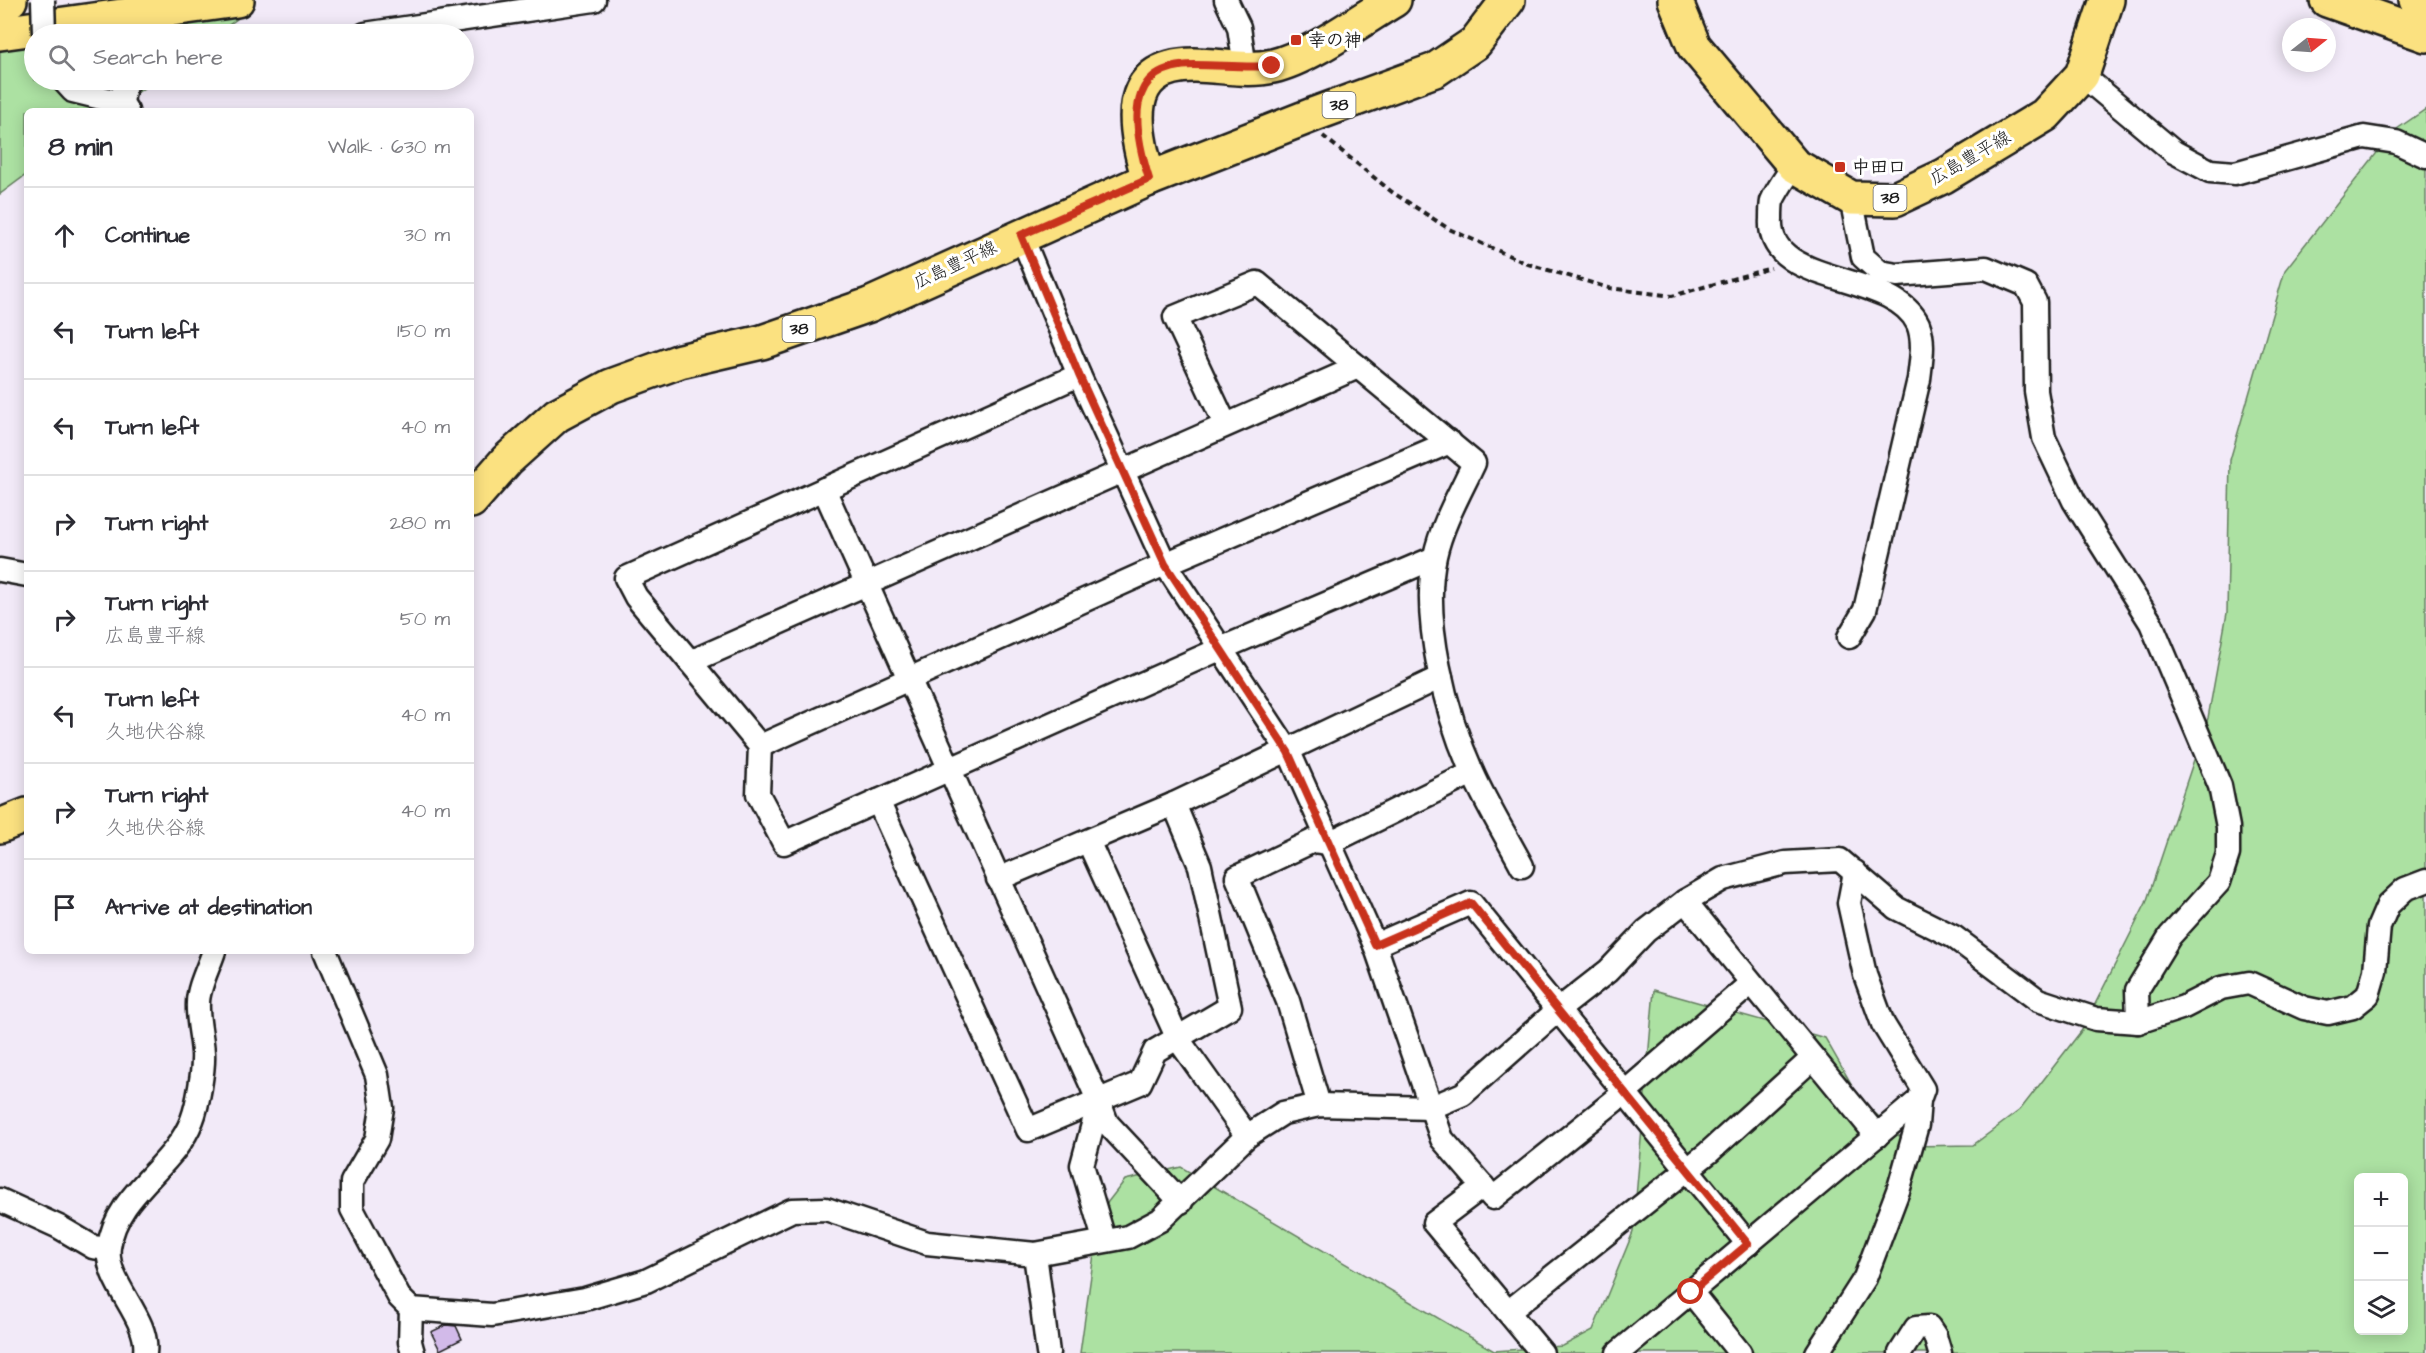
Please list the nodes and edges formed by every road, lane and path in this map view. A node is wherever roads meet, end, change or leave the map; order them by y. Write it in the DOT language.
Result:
graph roads {
  1 [pos="10,0"];
  2 [pos="43,0"];
  3 [pos="237,0"];
  4 [pos="594,0"];
  5 [pos="1226,0"];
  6 [pos="1394,0"];
  7 [pos="1508,0"];
  8 [pos="1675,0"];
  9 [pos="2107,0"];
  10 [pos="2327,0"];
  11 [pos="2416,0"];
  12 [pos="0,1"];
  13 [pos="2426,4"];
  14 [pos="44,24"];
  15 [pos="65,24"];
  16 [pos="432,24"];
  17 [pos="24,30"];
  18 [pos="0,33"];
  19 [pos="2426,35"];
  20 [pos="1245,68"];
  21 [pos="2082,75"];
  22 [pos="72,90"];
  23 [pos="125,90"];
  24 [pos="125,107"];
  25 [pos="1315,114"];
  26 [pos="2426,156"];
  27 [pos="1794,165"];
  28 [pos="1149,179"];
  29 [pos="1851,198"];
  30 [pos="1021,235"];
  31 [pos="1785,256"];
  32 [pos="1358,367"];
  33 [pos="1079,375"];
  34 [pos="1225,424"];
  35 [pos="1450,442"];
  36 [pos="1123,469"];
  37 [pos="824,489"];
  38 [pos="474,498"];
  39 [pos="1434,558"];
  40 [pos="1165,564"];
  41 [pos="0,570"];
  42 [pos="24,574"];
  43 [pos="866,583"];
  44 [pos="1849,637"];
  45 [pos="1220,649"];
  46 [pos="690,662"];
  47 [pos="1441,677"];
  48 [pos="909,679"];
  49 [pos="759,746"];
  50 [pos="1288,752"];
  51 [pos="950,770"];
  52 [pos="1472,773"];
  53 [pos="878,801"];
  54 [pos="1174,804"];
  55 [pos="24,816"];
  56 [pos="0,826"];
  57 [pos="1088,841"];
  58 [pos="1329,843"];
  59 [pos="1522,866"];
  60 [pos="1856,872"];
  61 [pos="998,879"];
  62 [pos="2426,881"];
  63 [pos="1685,901"];
  64 [pos="1375,945"];
  65 [pos="213,954"];
  66 [pos="326,954"];
  67 [pos="1750,984"];
  68 [pos="1558,1010"];
  69 [pos="2138,1022"];
  70 [pos="1178,1039"];
  71 [pos="1813,1058"];
  72 [pos="1624,1093"];
  73 [pos="1918,1100"];
  74 [pos="1099,1102"];
  75 [pos="1318,1105"];
  76 [pos="1431,1108"];
  77 [pos="1247,1136"];
  78 [pos="1877,1136"];
  79 [pos="1686,1170"];
  80 [pos="1483,1186"];
  81 [pos="0,1200"];
  82 [pos="1181,1202"];
  83 [pos="1104,1239"];
  84 [pos="1748,1244"];
  85 [pos="108,1250"];
  86 [pos="1035,1254"];
  87 [pos="1691,1292"];
  88 [pos="411,1309"];
  89 [pos="1508,1312"];
  90 [pos="145,1353"];
  91 [pos="412,1353"];
  92 [pos="1048,1353"];
  93 [pos="1542,1353"];
  94 [pos="1618,1353"];
  95 [pos="1740,1353"];
  96 [pos="1817,1353"];
  97 [pos="1900,1353"];
  98 [pos="1940,1353"];
  1 -- 12 [label="main road"];
  2 -- 14 [label="street, bridge"];
  3 -- 15 [label="main road"];
  4 -- 16 [label="street"];
  5 -- 20 [label="street"];
  6 -- 20 [label="main road"];
  7 -- 25 [label="main road, 広島豊平線 / 38"];
  8 -- 27 [label="main road, 広島豊平線 / 38"];
  9 -- 21 [label="main road, 広島豊平線 / 38"];
  10 -- 19 [label="main road"];
  11 -- 13 [label="main road"];
  17 -- 18 [label="main road"];
  20 -- 28 [label="main road"];
  21 -- 26 [label="street"];
  21 -- 29 [label="main road, 広島豊平線 / 38"];
  22 -- 24 [label="street"];
  23 -- 24 [label="street"];
  25 -- 28 [label="main road, 広島豊平線 / 38"];
  25 -- 31 [label="path"];
  27 -- 29 [label="main road, 広島豊平線 / 38"];
  27 -- 31 [label="street"];
  28 -- 30 [label="main road, 広島豊平線 / 38"];
  29 -- 69 [label="street"];
  30 -- 33 [label="street"];
  30 -- 38 [label="main road, 広島豊平線 / 38"];
  31 -- 44 [label="street"];
  32 -- 34 [label="street"];
  32 -- 34 [label="street"];
  32 -- 35 [label="street"];
  33 -- 36 [label="street"];
  33 -- 37 [label="street"];
  34 -- 36 [label="street"];
  35 -- 39 [label="street"];
  35 -- 40 [label="street"];
  36 -- 40 [label="street"];
  36 -- 43 [label="street"];
  37 -- 43 [label="street"];
  37 -- 46 [label="street"];
  39 -- 45 [label="street"];
  39 -- 47 [label="street"];
  40 -- 45 [label="street"];
  40 -- 48 [label="street"];
  41 -- 42 [label="street"];
  43 -- 46 [label="street"];
  43 -- 48 [label="street"];
  45 -- 50 [label="street"];
  45 -- 51 [label="street"];
  46 -- 49 [label="street"];
  47 -- 50 [label="street"];
  47 -- 52 [label="street"];
  48 -- 49 [label="street"];
  48 -- 51 [label="street"];
  49 -- 53 [label="street"];
  50 -- 54 [label="street"];
  50 -- 58 [label="street"];
  51 -- 53 [label="street"];
  51 -- 61 [label="street"];
  52 -- 58 [label="street"];
  52 -- 59 [label="street"];
  53 -- 74 [label="street"];
  54 -- 57 [label="street"];
  54 -- 70 [label="street"];
  55 -- 56 [label="main road"];
  57 -- 61 [label="street"];
  57 -- 70 [label="street"];
  58 -- 64 [label="street"];
  58 -- 75 [label="street"];
  60 -- 63 [label="street"];
  60 -- 69 [label="street"];
  60 -- 73 [label="street"];
  61 -- 74 [label="street"];
  62 -- 69 [label="street"];
  63 -- 67 [label="street"];
  63 -- 68 [label="street"];
  64 -- 68 [label="street"];
  64 -- 76 [label="street"];
  65 -- 85 [label="street"];
  66 -- 88 [label="street"];
  67 -- 71 [label="street"];
  67 -- 72 [label="street"];
  68 -- 72 [label="street"];
  68 -- 76 [label="street"];
  70 -- 74 [label="street"];
  70 -- 77 [label="street"];
  71 -- 78 [label="street"];
  71 -- 79 [label="street"];
  72 -- 79 [label="street"];
  72 -- 80 [label="street"];
  73 -- 78 [label="street"];
  73 -- 96 [label="street"];
  74 -- 82 [label="street"];
  74 -- 83 [label="street"];
  75 -- 76 [label="street"];
  75 -- 77 [label="street"];
  76 -- 80 [label="street"];
  77 -- 82 [label="street"];
  78 -- 84 [label="street"];
  79 -- 84 [label="street"];
  79 -- 89 [label="street"];
  80 -- 89 [label="street"];
  81 -- 85 [label="street"];
  82 -- 83 [label="street"];
  83 -- 86 [label="street"];
  84 -- 87 [label="street"];
  85 -- 90 [label="street"];
  86 -- 88 [label="street"];
  86 -- 92 [label="street"];
  87 -- 94 [label="street"];
  87 -- 95 [label="street"];
  88 -- 91 [label="street"];
  89 -- 93 [label="street"];
  97 -- 98 [label="street"];
}
